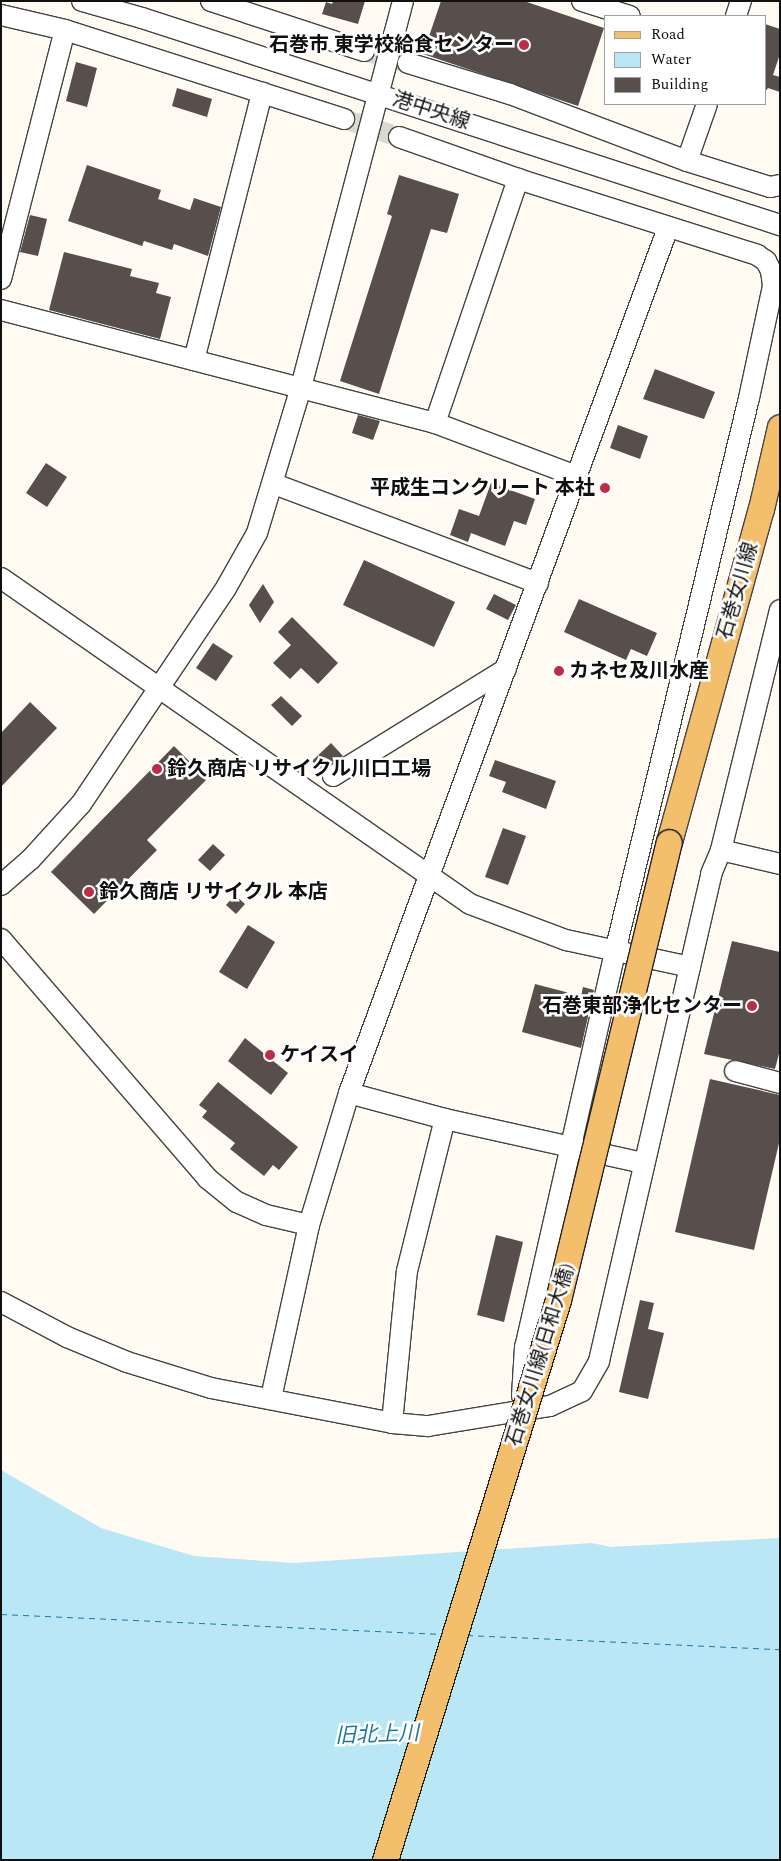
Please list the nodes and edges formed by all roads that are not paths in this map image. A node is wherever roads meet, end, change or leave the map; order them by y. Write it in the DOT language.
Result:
graph roads {
  1 [pos="82,1"];
  2 [pos="211,1"];
  3 [pos="403,1"];
  4 [pos="582,1"];
  5 [pos="741,1"];
  6 [pos="1,15"];
  7 [pos="627,15"];
  8 [pos="736,15"];
  9 [pos="65,30"];
  10 [pos="364,50"];
  11 [pos="408,63"];
  12 [pos="262,93"];
  13 [pos="379,94"];
  14 [pos="707,105"];
  15 [pos="344,119"];
  16 [pos="399,137"];
  17 [pos="688,161"];
  18 [pos="518,179"];
  19 [pos="780,185"];
  20 [pos="780,225"];
  21 [pos="668,228"];
  22 [pos="1,278"];
  23 [pos="1,310"];
  24 [pos="194,360"];
  25 [pos="301,387"];
  26 [pos="435,423"];
  27 [pos="780,427"];
  28 [pos="576,476"];
  29 [pos="274,484"];
  30 [pos="1,578"];
  31 [pos="538,583"];
  32 [pos="780,610"];
  33 [pos="506,669"];
  34 [pos="159,688"];
  35 [pos="334,776"];
  36 [pos="669,842"];
  37 [pos="721,850"];
  38 [pos="780,864"];
  39 [pos="426,877"];
  40 [pos="1,885"];
  41 [pos="1,939"];
  42 [pos="615,952"];
  43 [pos="690,966"];
  44 [pos="735,1072"];
  45 [pos="780,1083"];
  46 [pos="349,1093"];
  47 [pos="445,1119"];
  48 [pos="571,1147"];
  49 [pos="644,1163"];
  50 [pos="309,1225"];
  51 [pos="1,1302"];
  52 [pos="271,1398"];
  53 [pos="521,1411"];
  54 [pos="392,1423"];
  55 [pos="385,1860"];
  1 -- 13 [label="street, 港中央線"];
  2 -- 10 [label="street"];
  3 -- 13 [label="street"];
  4 -- 7 [label="street"];
  5 -- 8 [label="street"];
  6 -- 9 [label="street"];
  9 -- 12 [label="street"];
  9 -- 22 [label="street"];
  11 -- 17 [label="street"];
  12 -- 15 [label="street"];
  12 -- 24 [label="street"];
  13 -- 20 [label="street, 港中央線"];
  13 -- 25 [label="street"];
  14 -- 17 [label="street"];
  16 -- 18 [label="street"];
  17 -- 19 [label="street"];
  18 -- 21 [label="street"];
  18 -- 26 [label="street"];
  21 -- 28 [label="street"];
  21 -- 42 [label="street"];
  23 -- 24 [label="street"];
  24 -- 25 [label="street"];
  25 -- 26 [label="street"];
  25 -- 29 [label="street"];
  26 -- 28 [label="street"];
  27 -- 36 [label="main road, 石巻女川線"];
  28 -- 31 [label="street"];
  29 -- 31 [label="street"];
  29 -- 34 [label="street"];
  30 -- 34 [label="street"];
  31 -- 33 [label="street"];
  32 -- 37 [label="street"];
  33 -- 35 [label="street"];
  33 -- 39 [label="street"];
  34 -- 39 [label="street"];
  34 -- 40 [label="street"];
  36 -- 55 [label="main road, 石巻女川線(日和大橋), bridge"];
  37 -- 38 [label="street"];
  37 -- 43 [label="street"];
  39 -- 42 [label="street"];
  39 -- 46 [label="street"];
  41 -- 50 [label="street"];
  42 -- 43 [label="street"];
  42 -- 48 [label="street"];
  43 -- 49 [label="street"];
  44 -- 45 [label="street"];
  46 -- 47 [label="street"];
  46 -- 50 [label="street"];
  47 -- 48 [label="street"];
  47 -- 54 [label="street"];
  48 -- 49 [label="street"];
  48 -- 53 [label="street"];
  49 -- 53 [label="street"];
  50 -- 52 [label="street"];
  51 -- 52 [label="street"];
  52 -- 54 [label="street"];
  53 -- 54 [label="street"];
}
